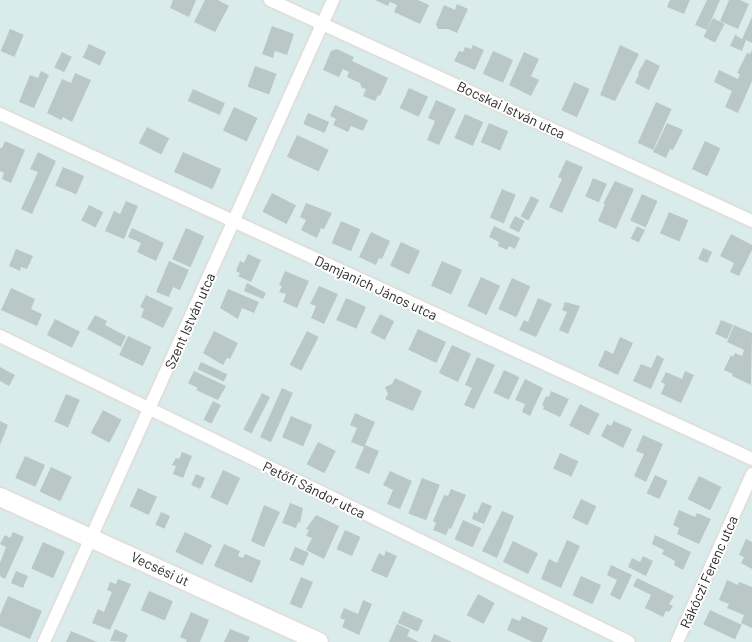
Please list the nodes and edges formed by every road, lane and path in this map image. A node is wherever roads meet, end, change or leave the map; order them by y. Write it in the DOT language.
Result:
graph roads {
  1 [pos="270,0"];
  2 [pos="334,0"];
  3 [pos="322,24"];
  4 [pos="0,114"];
  5 [pos="752,221"];
  6 [pos="234,223"];
  7 [pos="0,336"];
  8 [pos="150,410"];
  9 [pos="752,459"];
  10 [pos="752,474"];
  11 [pos="0,497"];
  12 [pos="91,538"];
  13 [pos="44,642"];
  14 [pos="319,642"];
  15 [pos="628,642"];
  16 [pos="677,642"];
  1 -- 3 [label="street, Bocskai István utca"];
  2 -- 3 [label="street, Szent István utca"];
  3 -- 5 [label="street, Bocskai István utca"];
  3 -- 6 [label="street, Szent István utca"];
  4 -- 6 [label="street, Damjanich János utca"];
  6 -- 8 [label="street, Szent István utca"];
  6 -- 9 [label="street, Damjanich János utca"];
  7 -- 8 [label="street, Petőfi Sándor utca"];
  8 -- 12 [label="street, Szent István utca"];
  8 -- 15 [label="street, Petőfi Sándor utca"];
  10 -- 16 [label="street, Rákóczi Ferenc utca"];
  11 -- 12 [label="main road, Vecsési út"];
  12 -- 13 [label="street, Szent István utca"];
  12 -- 14 [label="main road, Vecsési út"];
}
